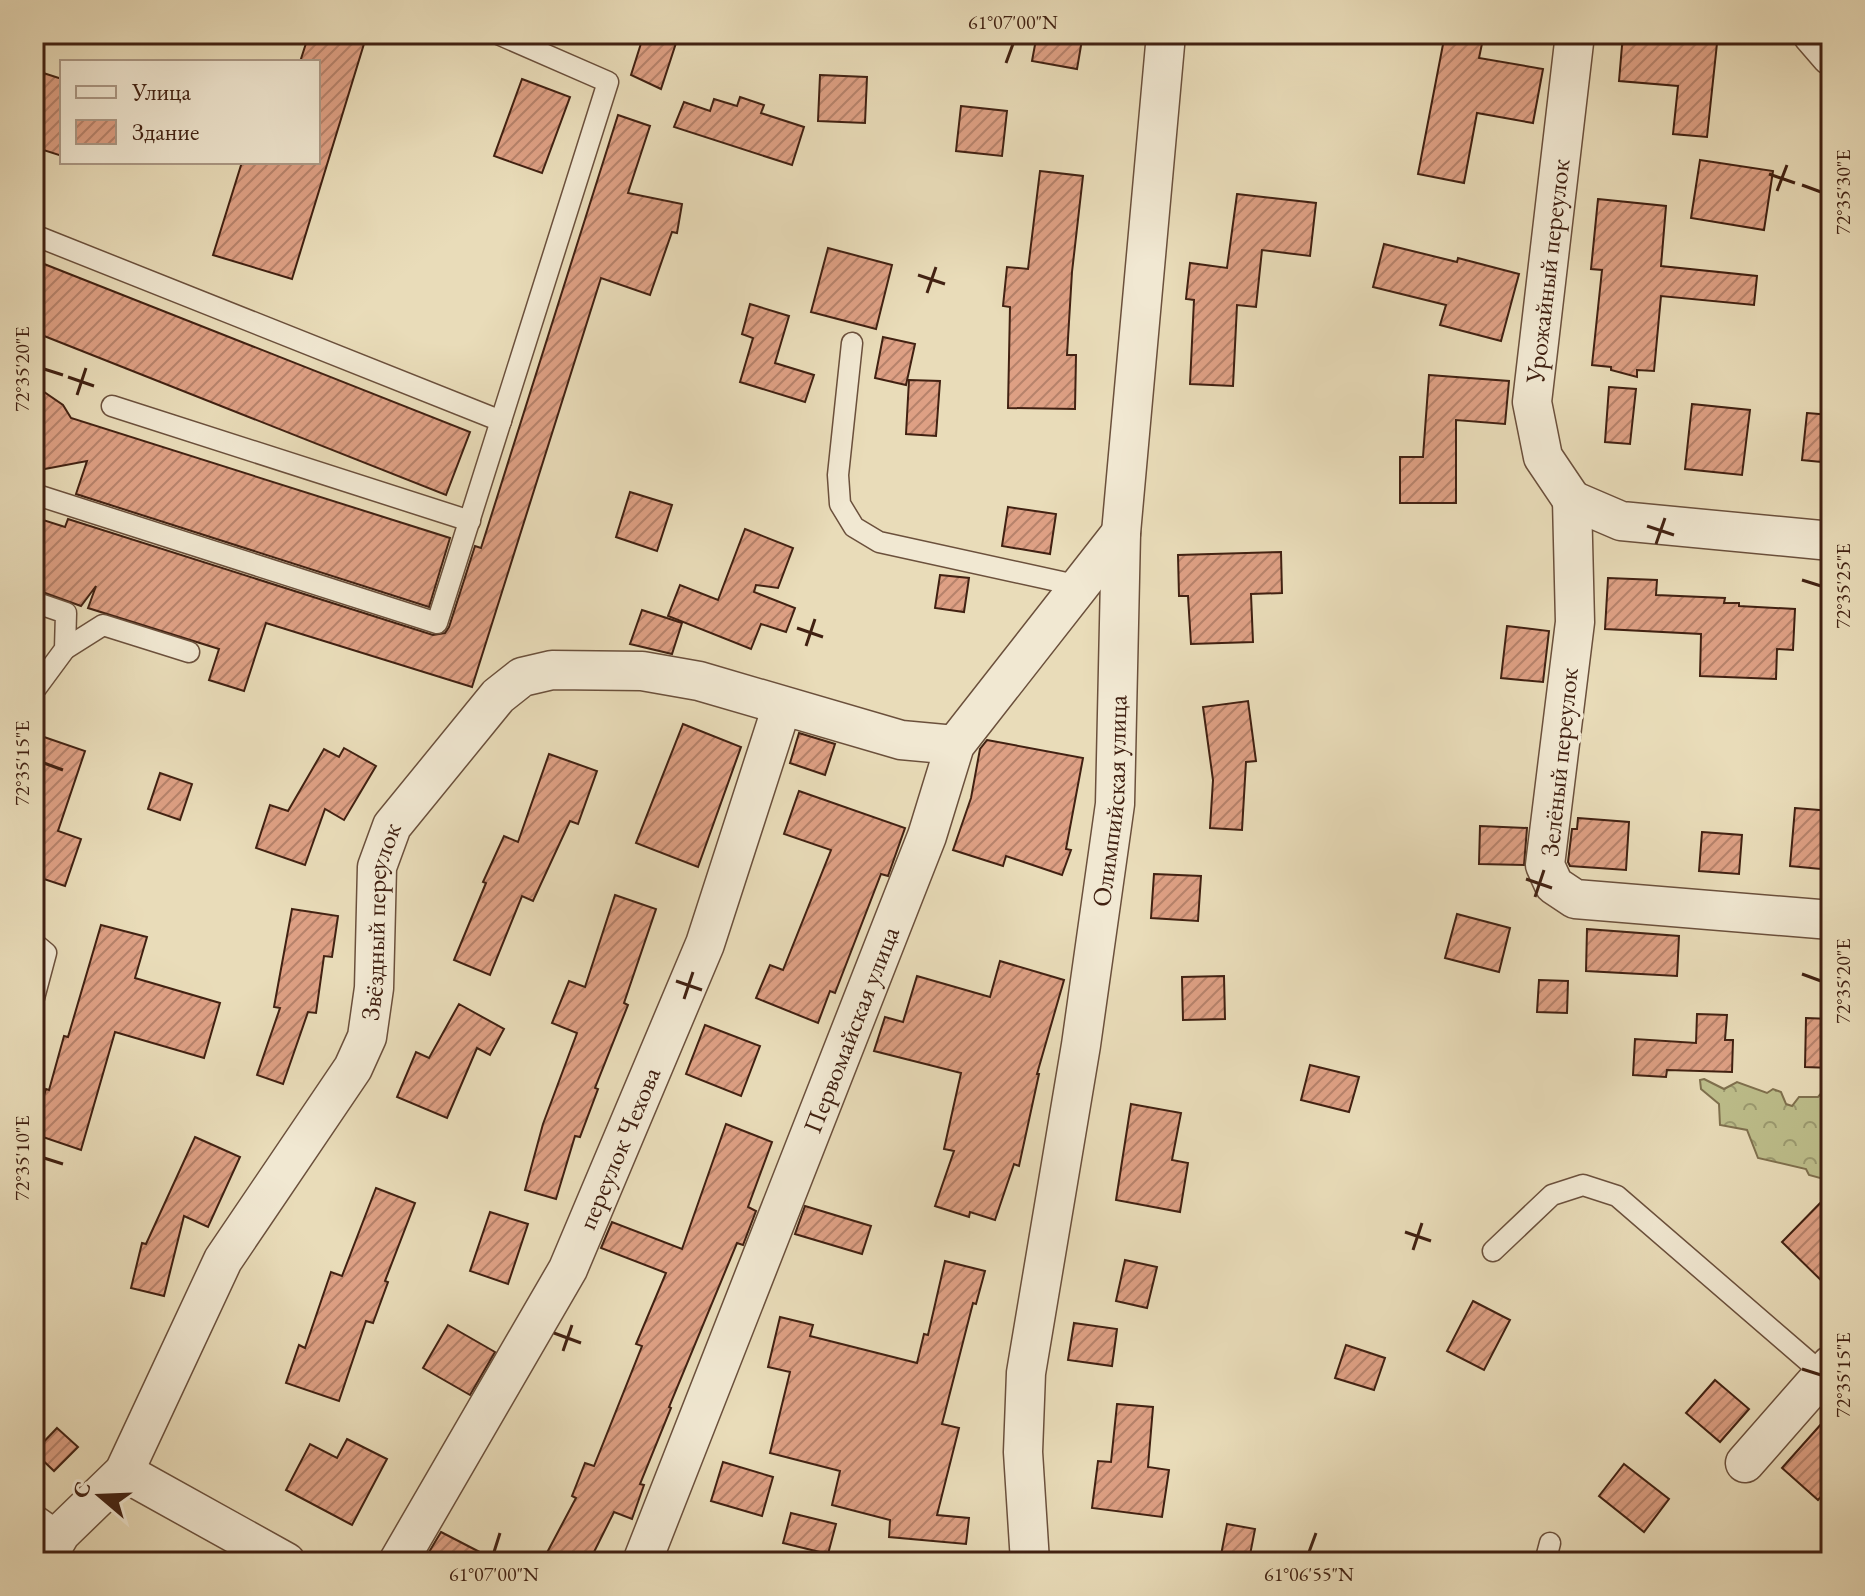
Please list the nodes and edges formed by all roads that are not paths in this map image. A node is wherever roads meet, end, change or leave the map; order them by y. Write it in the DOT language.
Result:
graph roads {
  1 [pos="498,34"];
  2 [pos="1166,34"];
  3 [pos="1575,34"];
  4 [pos="1812,34"];
  5 [pos="1831,56"];
  6 [pos="34,235"];
  7 [pos="852,343"];
  8 [pos="112,406"];
  9 [pos="501,421"];
  10 [pos="34,494"];
  11 [pos="1572,500"];
  12 [pos="470,521"];
  13 [pos="1121,533"];
  14 [pos="1831,541"];
  15 [pos="1080,586"];
  16 [pos="34,602"];
  17 [pos="65,649"];
  18 [pos="189,652"];
  19 [pos="34,691"];
  20 [pos="782,706"];
  21 [pos="955,745"];
  22 [pos="1831,920"];
  23 [pos="34,943"];
  24 [pos="34,998"];
  25 [pos="1493,1251"];
  26 [pos="1827,1369"];
  27 [pos="1745,1463"];
  28 [pos="124,1472"];
  29 [pos="46,1536"];
  30 [pos="286,1562"];
  31 [pos="398,1562"];
  32 [pos="642,1562"];
  33 [pos="1030,1562"];
  1 -- 9 [label="lane"];
  2 -- 13 [label="street, Олимпийская улица"];
  3 -- 11 [label="street, Урожайный переулок"];
  4 -- 5 [label="street"];
  6 -- 9 [label="lane"];
  7 -- 15 [label="lane"];
  8 -- 12 [label="lane"];
  9 -- 12 [label="lane"];
  10 -- 12 [label="lane"];
  11 -- 14 [label="street"];
  11 -- 22 [label="street, Зелёный переулок"];
  13 -- 15 [label="street, Первомайская улица"];
  13 -- 33 [label="street, Олимпийская улица"];
  15 -- 21 [label="street, Первомайская улица"];
  16 -- 17 [label="lane"];
  17 -- 18 [label="lane"];
  17 -- 19 [label="lane"];
  20 -- 21 [label="street, Звёздный переулок"];
  20 -- 28 [label="street, Звёздный переулок"];
  20 -- 31 [label="street, переулок Чехова"];
  21 -- 32 [label="street, Первомайская улица"];
  23 -- 24 [label="lane"];
  25 -- 26 [label="lane"];
  26 -- 27 [label="street"];
  28 -- 29 [label="street, Звёздный переулок"];
  28 -- 30 [label="street"];
}
